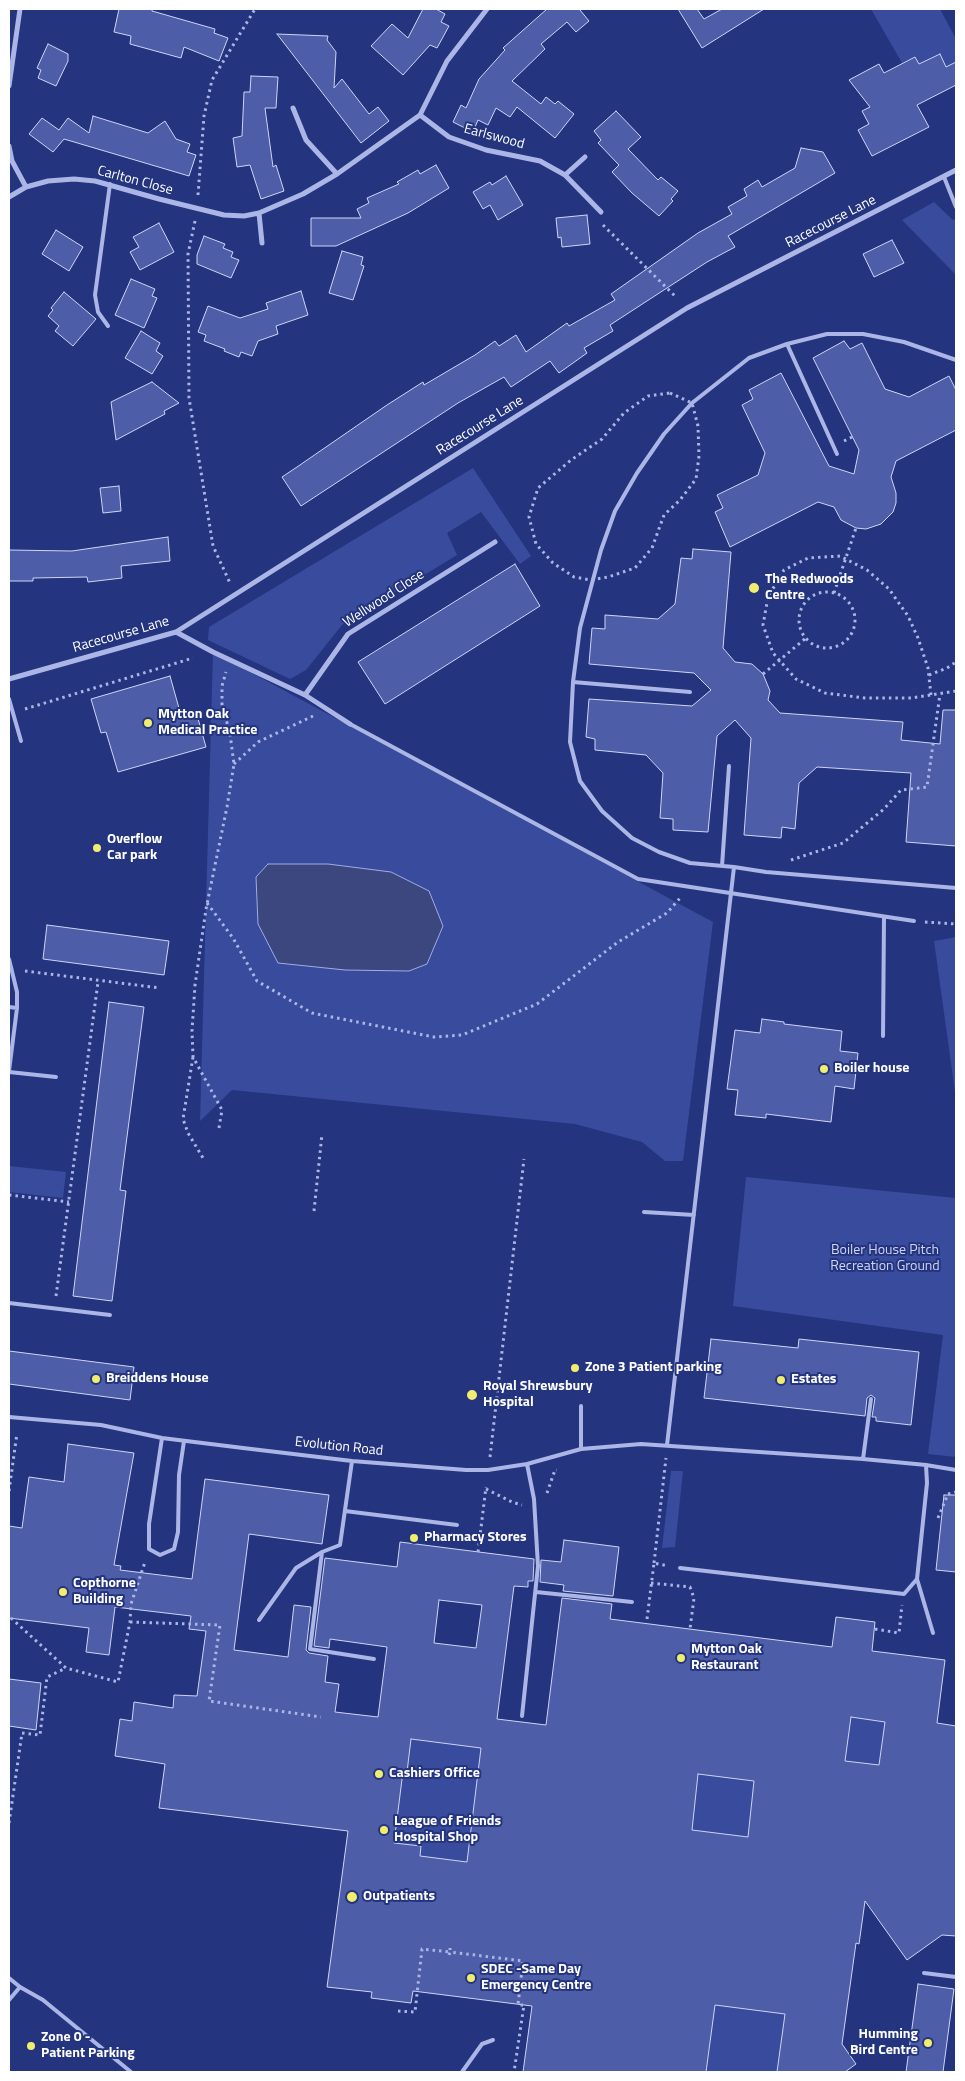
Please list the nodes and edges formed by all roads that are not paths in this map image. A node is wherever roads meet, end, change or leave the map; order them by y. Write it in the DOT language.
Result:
graph roads {
  1 [pos="20,9"];
  2 [pos="487,9"];
  3 [pos="9,86"];
  4 [pos="294,108"];
  5 [pos="420,115"];
  6 [pos="9,146"];
  7 [pos="585,157"];
  8 [pos="956,170"];
  9 [pos="337,174"];
  10 [pos="565,175"];
  11 [pos="944,177"];
  12 [pos="110,184"];
  13 [pos="26,187"];
  14 [pos="9,197"];
  15 [pos="956,207"];
  16 [pos="601,212"];
  17 [pos="259,213"];
  18 [pos="262,243"];
  19 [pos="108,326"];
  20 [pos="787,344"];
  21 [pos="956,360"];
  22 [pos="837,454"];
  23 [pos="495,542"];
  24 [pos="176,632"];
  25 [pos="9,679"];
  26 [pos="573,682"];
  27 [pos="690,692"];
  28 [pos="305,695"];
  29 [pos="9,700"];
  30 [pos="350,724"];
  31 [pos="21,741"];
  32 [pos="729,766"];
  33 [pos="722,866"];
  34 [pos="734,867"];
  35 [pos="956,888"];
  36 [pos="730,894"];
  37 [pos="884,917"];
  38 [pos="914,920"];
  39 [pos="9,960"];
  40 [pos="9,1007"];
  41 [pos="17,1008"];
  42 [pos="883,1036"];
  43 [pos="9,1072"];
  44 [pos="56,1077"];
  45 [pos="644,1212"];
  46 [pos="694,1215"];
  47 [pos="9,1303"];
  48 [pos="110,1315"];
  49 [pos="871,1399"];
  50 [pos="581,1406"];
  51 [pos="9,1417"];
  52 [pos="162,1438"];
  53 [pos="184,1441"];
  54 [pos="667,1445"];
  55 [pos="581,1449"];
  56 [pos="352,1460"];
  57 [pos="863,1460"];
  58 [pos="527,1464"];
  59 [pos="926,1465"];
  60 [pos="956,1470"];
  61 [pos="344,1511"];
  62 [pos="457,1525"];
  63 [pos="322,1552"];
  64 [pos="680,1568"];
  65 [pos="917,1579"];
  66 [pos="536,1592"];
  67 [pos="632,1602"];
  68 [pos="259,1620"];
  69 [pos="933,1632"];
  70 [pos="374,1659"];
  71 [pos="522,1716"];
  72 [pos="924,1973"];
  73 [pos="956,1977"];
  74 [pos="9,1978"];
  75 [pos="20,1987"];
  76 [pos="9,2000"];
  77 [pos="494,2040"];
  78 [pos="131,2072"];
  79 [pos="462,2072"];
  1 -- 3 [label="street"];
  2 -- 5 [label="street, Carlton Close"];
  4 -- 9 [label="street"];
  5 -- 9 [label="street, Carlton Close"];
  5 -- 10 [label="street, Earlswood"];
  6 -- 13 [label="street"];
  7 -- 10 [label="street"];
  8 -- 11 [label="street, Racecourse Lane"];
  9 -- 17 [label="street, Carlton Close"];
  10 -- 16 [label="street, Earlswood"];
  11 -- 15 [label="lane"];
  11 -- 24 [label="street, Racecourse Lane"];
  12 -- 13 [label="street, Carlton Close"];
  12 -- 17 [label="street, Carlton Close"];
  12 -- 19 [label="lane"];
  13 -- 14 [label="street, Carlton Close"];
  17 -- 18 [label="street"];
  20 -- 21 [label="lane"];
  20 -- 22 [label="lane"];
  20 -- 26 [label="lane"];
  23 -- 28 [label="street, Wellwood Close"];
  24 -- 25 [label="street, Racecourse Lane"];
  24 -- 28 [label="street"];
  26 -- 27 [label="lane"];
  26 -- 33 [label="lane"];
  28 -- 30 [label="street"];
  29 -- 31 [label="lane"];
  30 -- 36 [label="lane"];
  32 -- 33 [label="lane"];
  33 -- 34 [label="lane"];
  34 -- 35 [label="lane"];
  34 -- 36 [label="lane"];
  36 -- 37 [label="lane"];
  36 -- 46 [label="lane"];
  37 -- 38 [label="lane"];
  37 -- 42 [label="lane"];
  39 -- 41 [label="lane"];
  40 -- 41 [label="lane"];
  41 -- 43 [label="lane"];
  43 -- 44 [label="lane"];
  45 -- 46 [label="lane"];
  46 -- 54 [label="lane"];
  47 -- 48 [label="lane"];
  49 -- 57 [label="lane"];
  50 -- 55 [label="lane"];
  51 -- 52 [label="lane, Evolution Road"];
  52 -- 53 [label="lane, Evolution Road"];
  52 -- 53 [label="lane"];
  53 -- 56 [label="lane, Evolution Road"];
  54 -- 55 [label="lane, Evolution Road"];
  54 -- 57 [label="lane, Evolution Road"];
  55 -- 58 [label="lane, Evolution Road"];
  56 -- 58 [label="lane, Evolution Road"];
  56 -- 61 [label="lane"];
  57 -- 59 [label="lane, Evolution Road"];
  58 -- 66 [label="lane"];
  59 -- 60 [label="lane, Evolution Road"];
  59 -- 65 [label="lane"];
  61 -- 62 [label="lane"];
  61 -- 63 [label="lane"];
  63 -- 68 [label="lane"];
  63 -- 70 [label="lane"];
  64 -- 65 [label="lane"];
  65 -- 69 [label="lane"];
  66 -- 67 [label="lane"];
  66 -- 71 [label="lane"];
  72 -- 73 [label="lane"];
  74 -- 75 [label="lane"];
  75 -- 76 [label="lane"];
  75 -- 78 [label="lane"];
  77 -- 79 [label="lane"];
}
